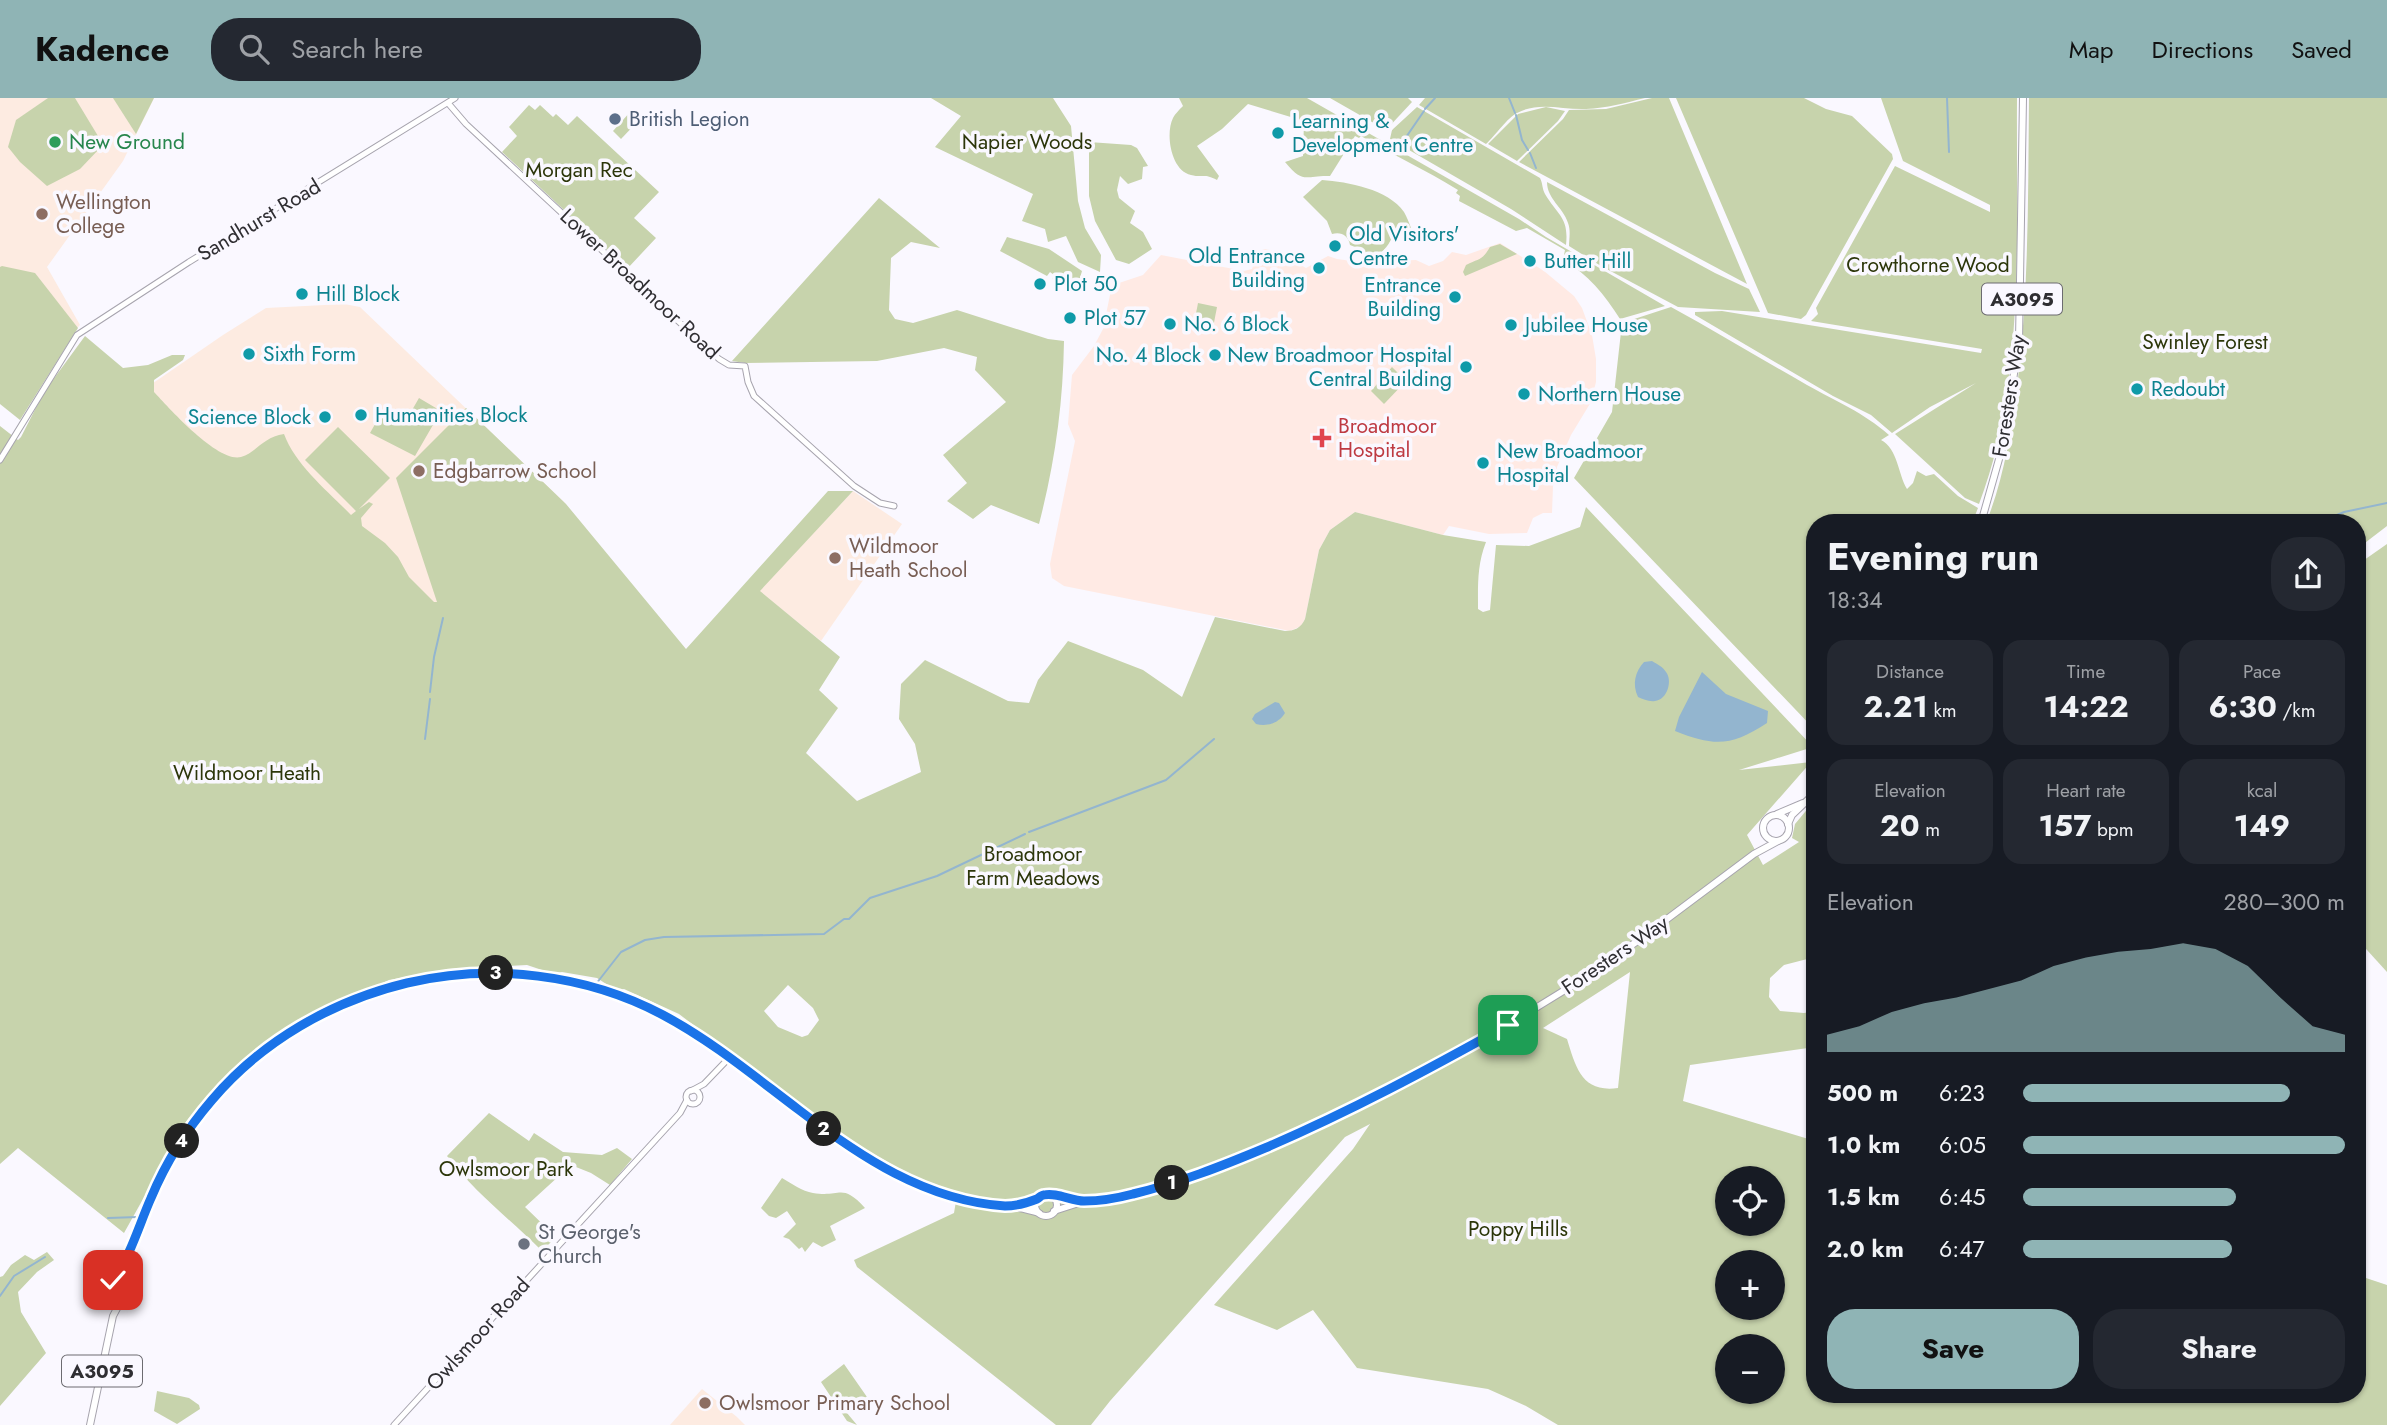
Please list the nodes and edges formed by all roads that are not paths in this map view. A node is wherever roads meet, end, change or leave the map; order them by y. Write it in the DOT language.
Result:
graph roads {
  1 [pos="455,98"];
  2 [pos="2023,98"];
  3 [pos="448,103"];
  4 [pos="0,460"];
  5 [pos="894,506"];
  6 [pos="1984,514"];
  7 [pos="1804,802"];
  8 [pos="1774,815"];
  9 [pos="1788,824"];
  10 [pos="1765,835"];
  11 [pos="1778,841"];
  12 [pos="1754,854"];
  13 [pos="729,1058"];
  14 [pos="704,1084"];
  15 [pos="691,1091"];
  16 [pos="700,1096"];
  17 [pos="687,1100"];
  18 [pos="694,1104"];
  19 [pos="675,1118"];
  20 [pos="1050,1195"];
  21 [pos="1038,1198"];
  22 [pos="1082,1202"];
  23 [pos="1011,1206"];
  24 [pos="1054,1211"];
  25 [pos="1038,1213"];
  26 [pos="127,1258"];
  27 [pos="115,1279"];
  28 [pos="126,1282"];
  29 [pos="111,1295"];
  30 [pos="123,1297"];
  31 [pos="113,1316"];
  32 [pos="90,1425"];
  33 [pos="394,1425"];
  1 -- 3 [label="street, Sandhurst Road"];
  2 -- 6 [label="main road, Foresters Way / A3095"];
  3 -- 4 [label="street, Sandhurst Road"];
  3 -- 5 [label="street, Lower Broadmoor Road"];
  7 -- 8 [label="main road"];
  7 -- 9 [label="main road"];
  8 -- 9 [label="main road"];
  8 -- 10 [label="main road"];
  9 -- 11 [label="main road"];
  10 -- 11 [label="main road"];
  10 -- 12 [label="main road, Foresters Way"];
  11 -- 12 [label="main road, Foresters Way"];
  12 -- 22 [label="main road, Foresters Way"];
  13 -- 14 [label="street"];
  13 -- 23 [label="main road"];
  13 -- 26 [label="main road"];
  14 -- 15 [label="street"];
  14 -- 16 [label="street"];
  15 -- 16 [label="street"];
  15 -- 17 [label="street"];
  16 -- 18 [label="street"];
  17 -- 18 [label="street"];
  17 -- 19 [label="street, Owlsmoor Road"];
  18 -- 19 [label="street, Owlsmoor Road"];
  19 -- 33 [label="street, Owlsmoor Road"];
  20 -- 21 [label="main road"];
  20 -- 22 [label="main road, Foresters Way"];
  20 -- 24 [label="main road"];
  21 -- 23 [label="main road"];
  21 -- 25 [label="main road"];
  22 -- 24 [label="main road, Foresters Way"];
  23 -- 25 [label="main road"];
  24 -- 25 [label="main road"];
  26 -- 27 [label="main road"];
  26 -- 28 [label="main road"];
  27 -- 28 [label="main road"];
  27 -- 29 [label="main road"];
  28 -- 30 [label="main road"];
  29 -- 30 [label="main road"];
  29 -- 31 [label="main road, A3095"];
  30 -- 31 [label="main road, A3095"];
  31 -- 32 [label="main road, A3095"];
}
